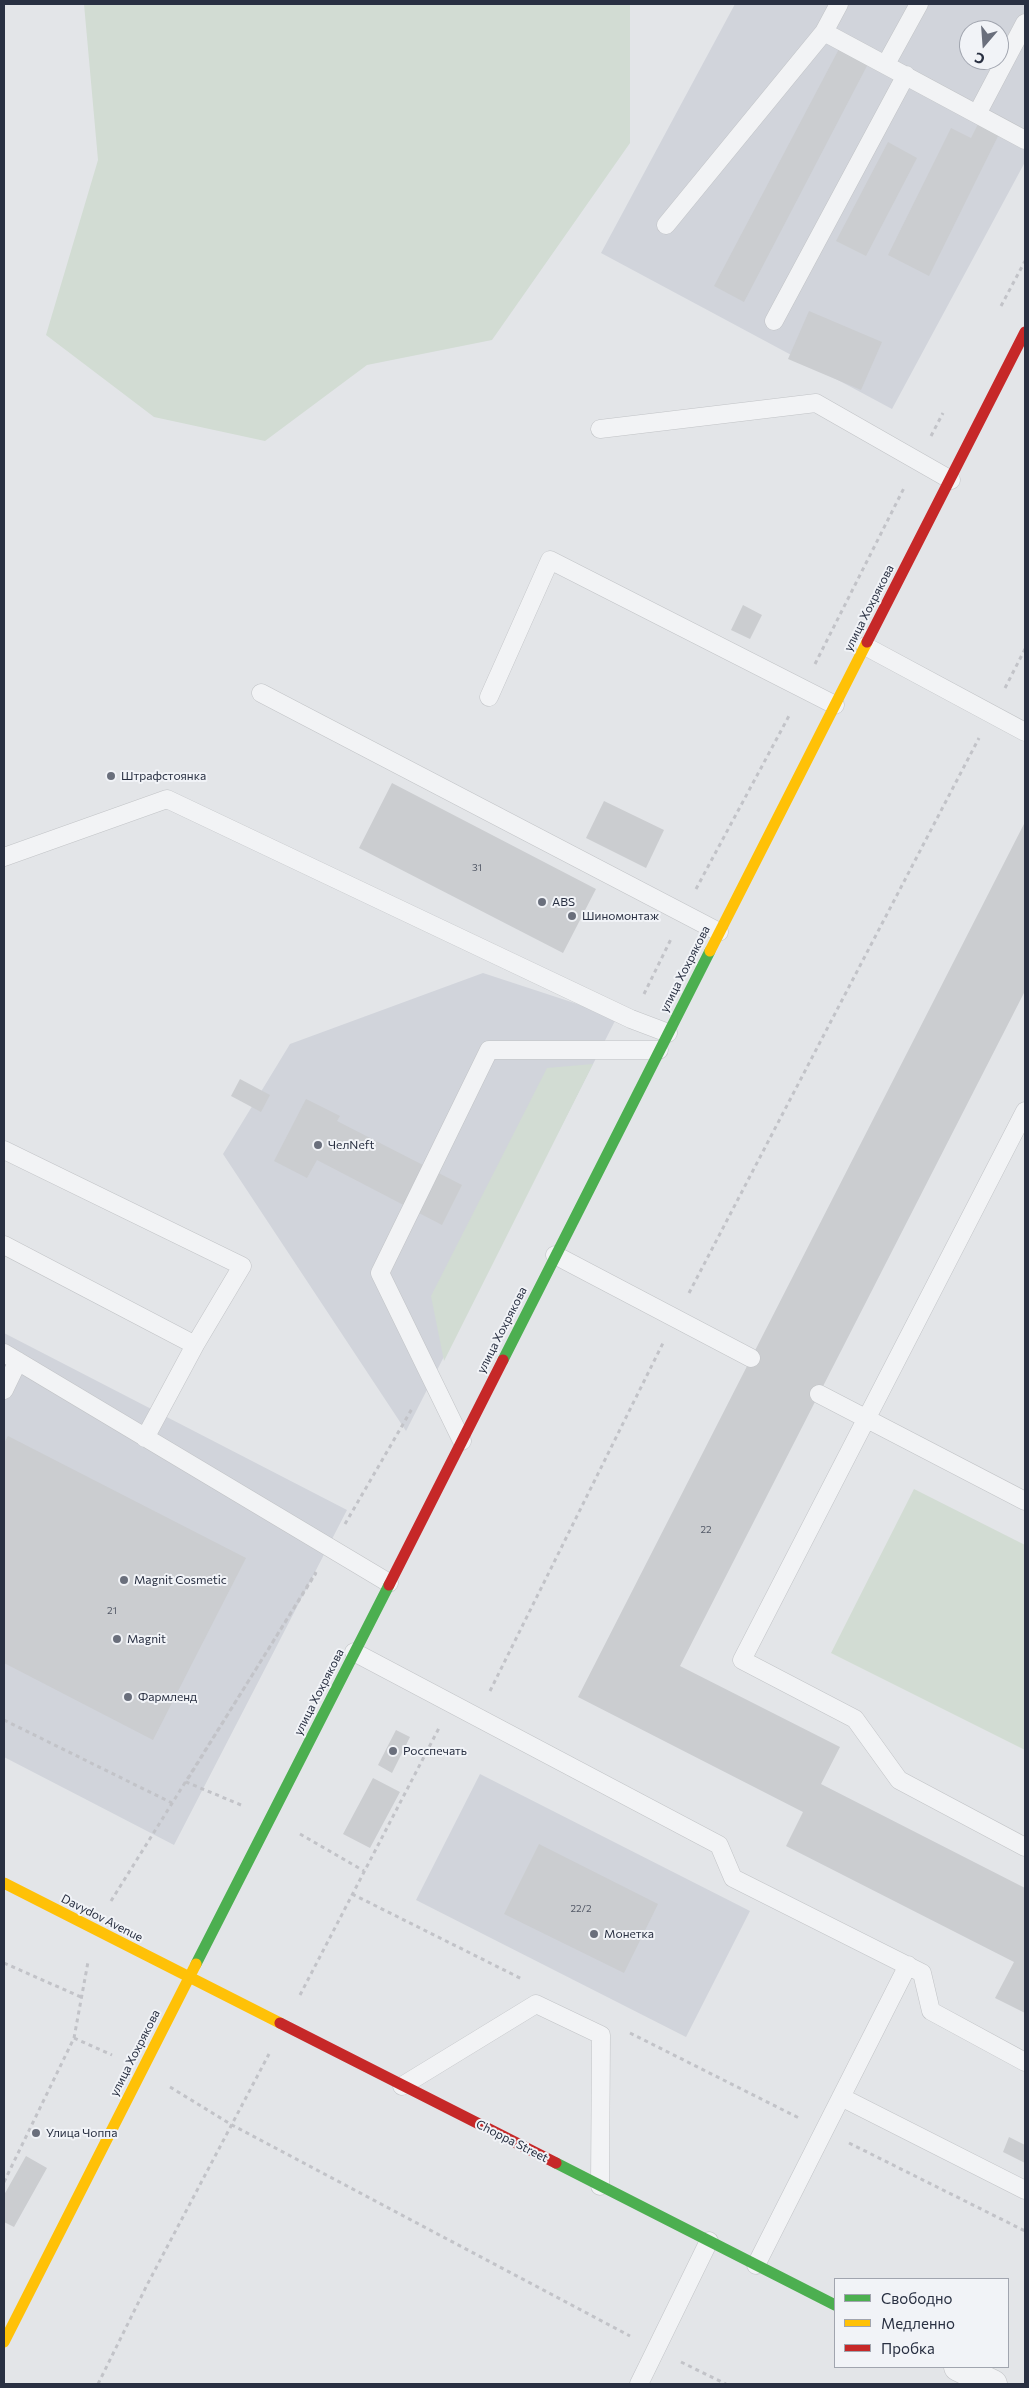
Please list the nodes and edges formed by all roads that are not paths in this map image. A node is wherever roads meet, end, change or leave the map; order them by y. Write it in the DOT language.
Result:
graph roads {
  1 [pos="839,4"];
  2 [pos="919,4"];
  3 [pos="1025,23"];
  4 [pos="824,32"];
  5 [pos="886,64"];
  6 [pos="906,75"];
  7 [pos="976,114"];
  8 [pos="1025,140"];
  9 [pos="666,225"];
  10 [pos="774,321"];
  11 [pos="1025,332"];
  12 [pos="600,429"];
  13 [pos="951,480"];
  14 [pos="865,646"];
  15 [pos="261,693"];
  16 [pos="489,697"];
  17 [pos="835,705"];
  18 [pos="1025,732"];
  19 [pos="4,857"];
  20 [pos="719,932"];
  21 [pos="668,1033"];
  22 [pos="659,1050"];
  23 [pos="1025,1111"];
  24 [pos="4,1150"];
  25 [pos="4,1244"];
  26 [pos="555,1256"];
  27 [pos="195,1345"];
  28 [pos="11,1357"];
  29 [pos="751,1358"];
  30 [pos="4,1390"];
  31 [pos="819,1394"];
  32 [pos="867,1418"];
  33 [pos="145,1438"];
  34 [pos="462,1441"];
  35 [pos="1025,1500"];
  36 [pos="389,1584"];
  37 [pos="354,1652"];
  38 [pos="1025,1847"];
  39 [pos="4,1883"];
  40 [pos="908,1965"];
  41 [pos="189,1977"];
  42 [pos="1025,2062"];
  43 [pos="402,2086"];
  44 [pos="841,2097"];
  45 [pos="600,2186"];
  46 [pos="1025,2190"];
  47 [pos="709,2241"];
  48 [pos="756,2264"];
  49 [pos="834,2303"];
  50 [pos="4,2342"];
  51 [pos="960,2368"];
  52 [pos="639,2384"];
  53 [pos="992,2384"];
  1 -- 4 [label="lane"];
  2 -- 5 [label="lane"];
  3 -- 7 [label="lane"];
  4 -- 5 [label="lane"];
  4 -- 9 [label="lane"];
  5 -- 6 [label="lane"];
  6 -- 7 [label="lane"];
  6 -- 10 [label="lane"];
  7 -- 8 [label="lane"];
  11 -- 13 [label="main road, улица Хохрякова"];
  12 -- 13 [label="lane"];
  13 -- 14 [label="main road, улица Хохрякова"];
  14 -- 17 [label="main road, улица Хохрякова"];
  14 -- 18 [label="lane"];
  15 -- 20 [label="lane"];
  16 -- 17 [label="lane"];
  17 -- 20 [label="main road, улица Хохрякова"];
  19 -- 21 [label="lane"];
  20 -- 21 [label="main road, улица Хохрякова"];
  21 -- 22 [label="main road, улица Хохрякова"];
  22 -- 26 [label="main road, улица Хохрякова"];
  22 -- 34 [label="lane"];
  23 -- 32 [label="lane"];
  24 -- 27 [label="lane"];
  25 -- 27 [label="lane"];
  26 -- 29 [label="lane"];
  26 -- 34 [label="main road, улица Хохрякова"];
  27 -- 33 [label="lane"];
  28 -- 30 [label="lane"];
  28 -- 33 [label="lane"];
  31 -- 32 [label="lane"];
  32 -- 35 [label="lane"];
  32 -- 38 [label="lane"];
  33 -- 36 [label="lane"];
  34 -- 36 [label="main road, улица Хохрякова"];
  36 -- 37 [label="main road, улица Хохрякова"];
  37 -- 40 [label="lane"];
  37 -- 41 [label="main road, улица Хохрякова"];
  39 -- 41 [label="main road, Davydov Avenue"];
  40 -- 42 [label="lane"];
  40 -- 44 [label="lane"];
  41 -- 43 [label="main road, Choppa Street"];
  41 -- 50 [label="main road, улица Хохрякова"];
  43 -- 45 [label="main road, Choppa Street"];
  43 -- 45 [label="lane"];
  44 -- 46 [label="lane"];
  44 -- 48 [label="lane"];
  45 -- 47 [label="main road, Choppa Street"];
  47 -- 48 [label="main road, Choppa Street"];
  47 -- 52 [label="lane"];
  48 -- 49 [label="main road, Choppa Street"];
  51 -- 53 [label="street"];
}
